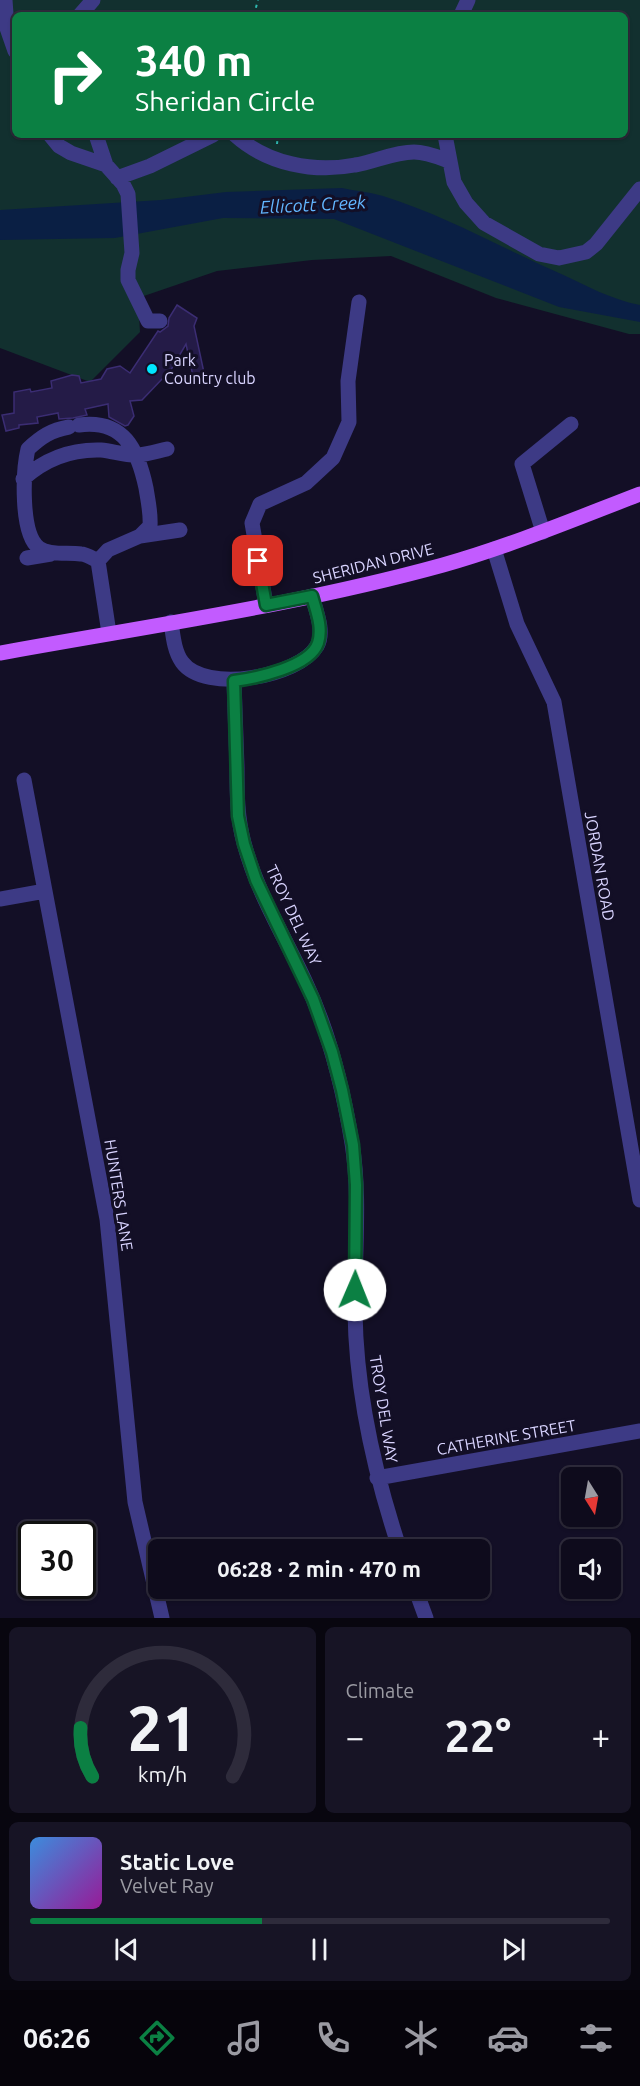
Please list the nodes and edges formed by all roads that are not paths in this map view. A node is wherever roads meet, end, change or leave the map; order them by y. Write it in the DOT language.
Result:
graph roads {
  1 [pos="5,0"];
  2 [pos="93,0"];
  3 [pos="83,12"];
  4 [pos="12,42"];
  5 [pos="52,138"];
  6 [pos="97,138"];
  7 [pos="207,138"];
  8 [pos="239,138"];
  9 [pos="445,138"];
  10 [pos="449,161"];
  11 [pos="106,165"];
  12 [pos="117,178"];
  13 [pos="640,189"];
  14 [pos="359,302"];
  15 [pos="160,321"];
  16 [pos="571,424"];
  17 [pos="167,449"];
  18 [pos="137,455"];
  19 [pos="31,464"];
  20 [pos="640,494"];
  21 [pos="180,530"];
  22 [pos="543,531"];
  23 [pos="140,536"];
  24 [pos="494,549"];
  25 [pos="57,553"];
  26 [pos="27,558"];
  27 [pos="98,561"];
  28 [pos="312,596"];
  29 [pos="266,605"];
  30 [pos="171,622"];
  31 [pos="109,633"];
  32 [pos="0,653"];
  33 [pos="234,681"];
  34 [pos="24,780"];
  35 [pos="45,891"];
  36 [pos="0,899"];
  37 [pos="640,1200"];
  38 [pos="640,1431"];
  39 [pos="377,1478"];
  40 [pos="396,1539"];
  41 [pos="419,1599"];
  42 [pos="162,1618"];
  43 [pos="426,1618"];
  1 -- 4 [label="street"];
  2 -- 3 [label="street"];
  5 -- 11 [label="street"];
  6 -- 11 [label="street"];
  7 -- 12 [label="street"];
  8 -- 10 [label="street"];
  9 -- 10 [label="street"];
  10 -- 13 [label="street"];
  11 -- 12 [label="street"];
  12 -- 15 [label="street"];
  14 -- 29 [label="street"];
  16 -- 22 [label="street"];
  17 -- 18 [label="street"];
  18 -- 19 [label="street"];
  18 -- 19 [label="street"];
  18 -- 23 [label="street"];
  19 -- 25 [label="street"];
  20 -- 22 [label="main road, SHERIDAN DRIVE"];
  21 -- 23 [label="street"];
  22 -- 24 [label="main road, SHERIDAN DRIVE"];
  23 -- 27 [label="street"];
  24 -- 28 [label="main road, SHERIDAN DRIVE"];
  24 -- 37 [label="street, JORDAN ROAD"];
  25 -- 26 [label="street"];
  25 -- 27 [label="street"];
  27 -- 31 [label="street"];
  28 -- 29 [label="main road, SHERIDAN DRIVE"];
  28 -- 33 [label="street"];
  29 -- 30 [label="main road, SHERIDAN DRIVE"];
  30 -- 31 [label="main road, SHERIDAN DRIVE"];
  30 -- 33 [label="street"];
  31 -- 32 [label="main road, SHERIDAN DRIVE"];
  33 -- 39 [label="street, TROY DEL WAY"];
  34 -- 35 [label="street, HUNTERS LANE"];
  35 -- 36 [label="street"];
  35 -- 42 [label="street, HUNTERS LANE"];
  38 -- 39 [label="street, CATHERINE STREET"];
  39 -- 40 [label="street, TROY DEL WAY"];
  41 -- 43 [label="street"];
}
